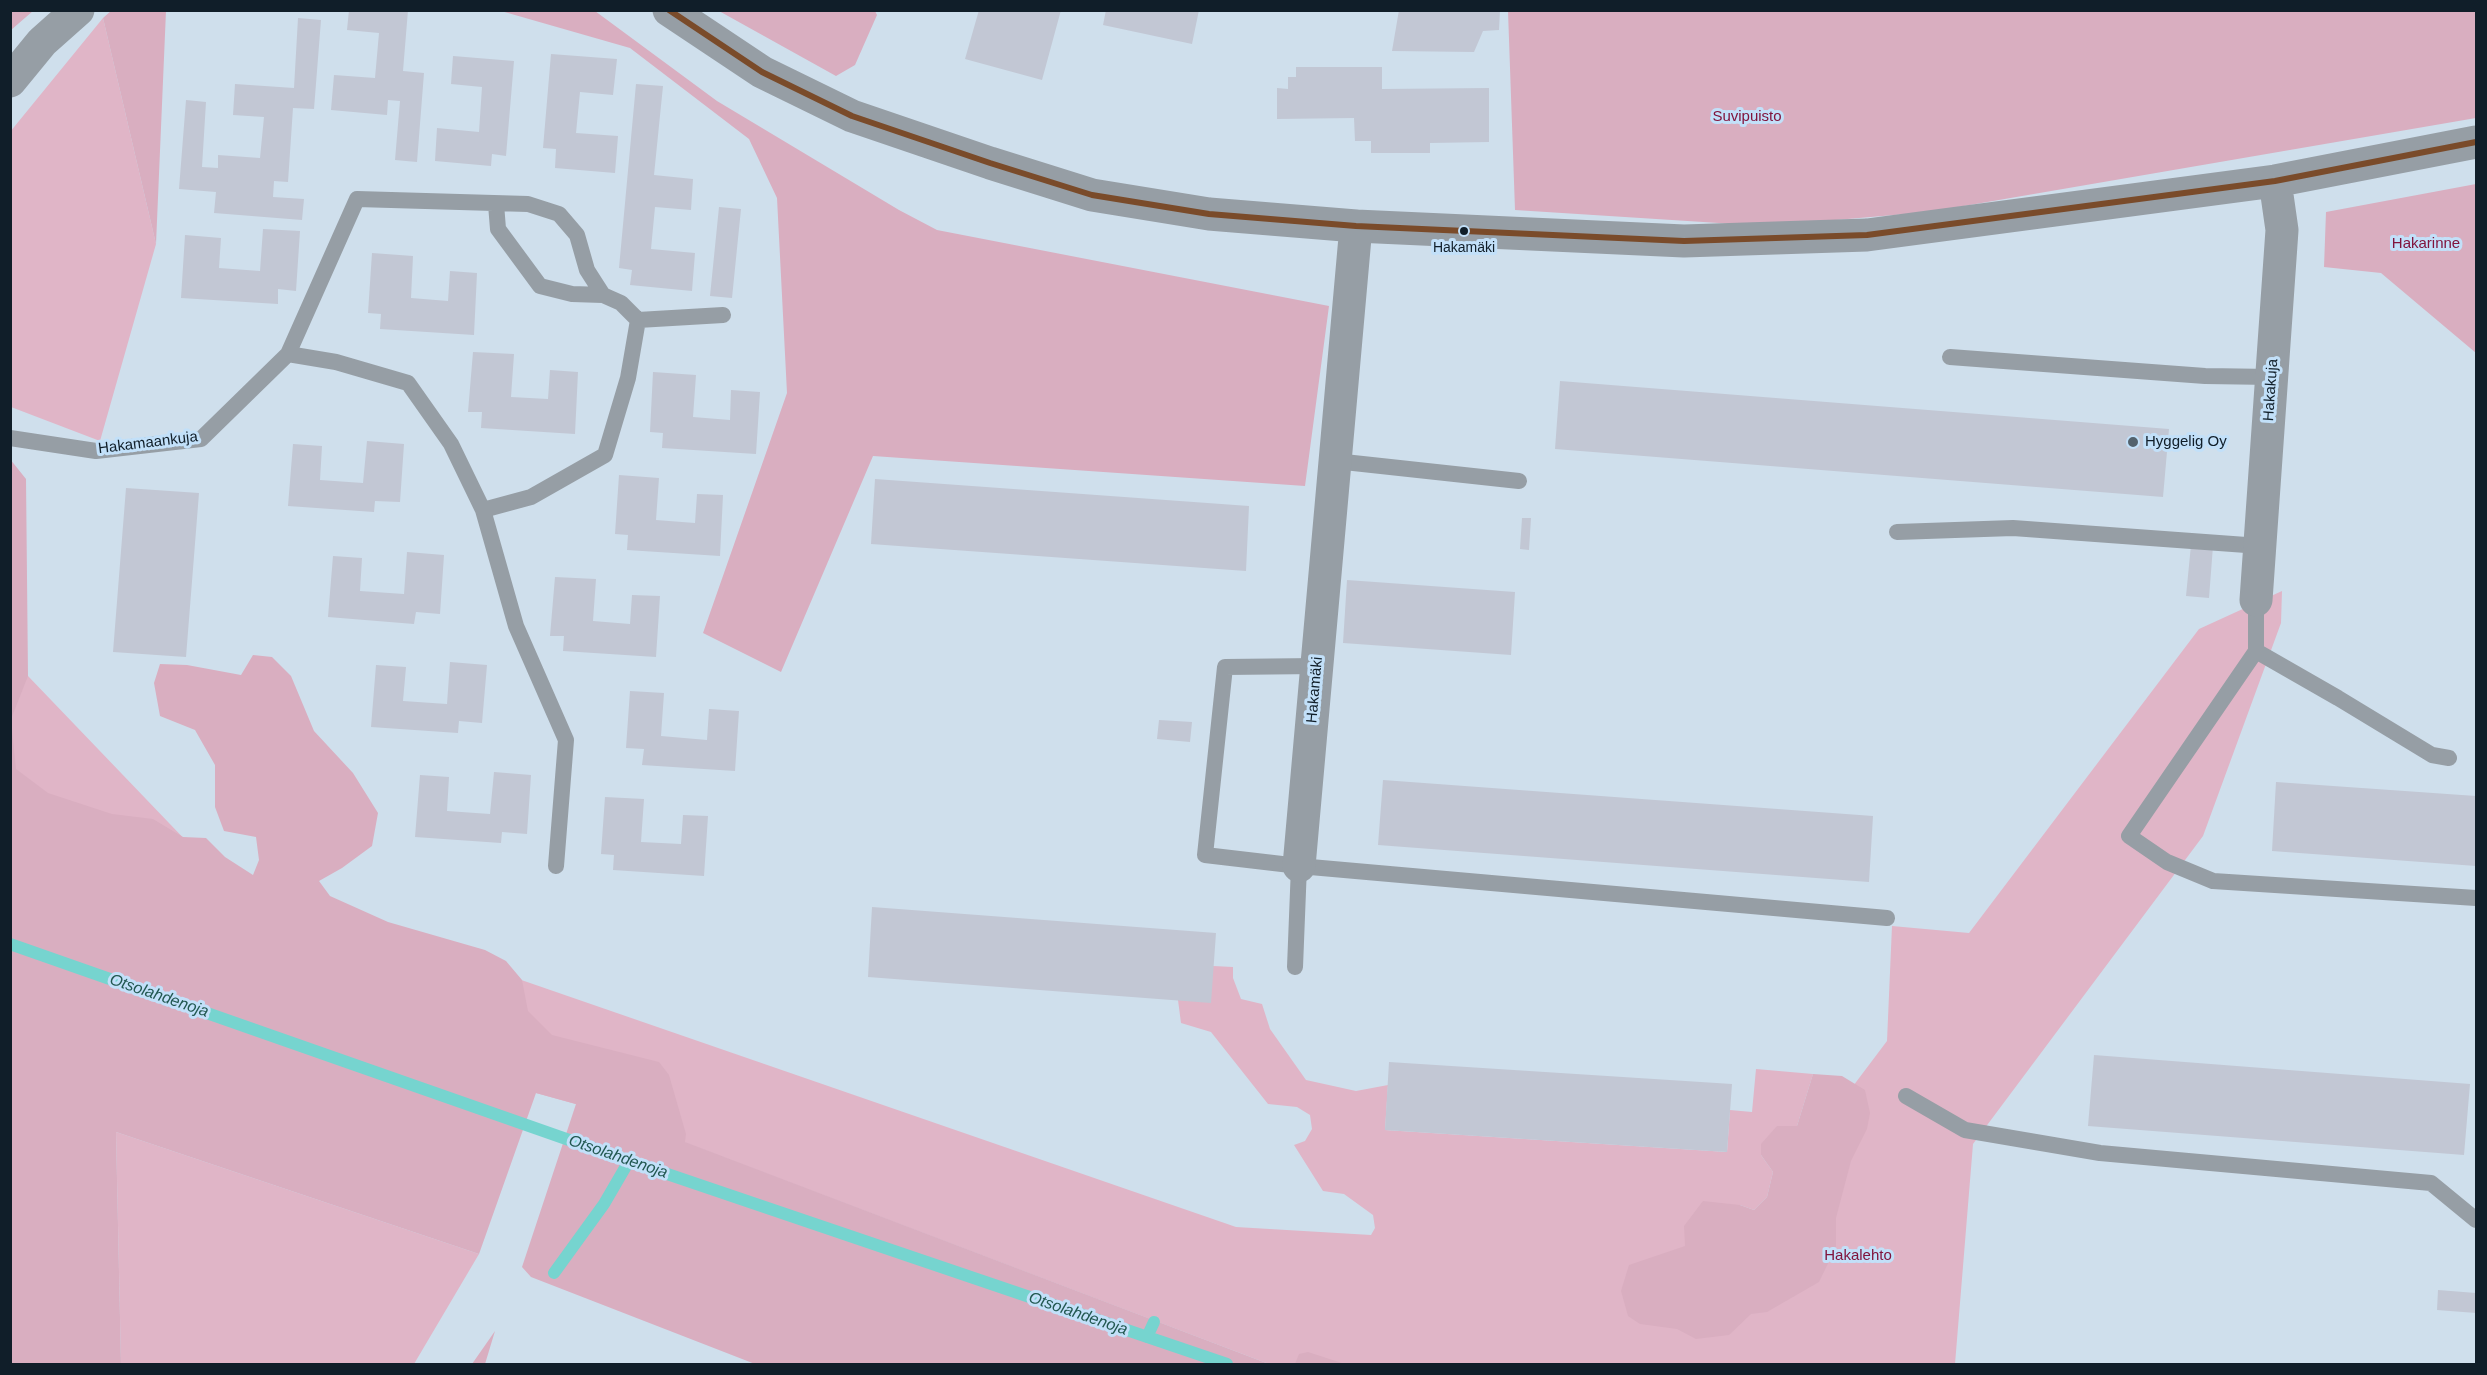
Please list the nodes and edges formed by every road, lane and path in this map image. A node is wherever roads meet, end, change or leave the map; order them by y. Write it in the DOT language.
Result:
graph roads {
  1 [pos="78,10"];
  2 [pos="669,10"];
  3 [pos="10,81"];
  4 [pos="2476,142"];
  5 [pos="2275,181"];
  6 [pos="496,204"];
  7 [pos="1356,226"];
  8 [pos="603,295"];
  9 [pos="723,315"];
  10 [pos="638,320"];
  11 [pos="288,354"];
  12 [pos="1950,357"];
  13 [pos="2272,377"];
  14 [pos="10,438"];
  15 [pos="1335,461"];
  16 [pos="1519,481"];
  17 [pos="483,510"];
  18 [pos="1897,532"];
  19 [pos="2260,546"];
  20 [pos="2256,600"];
  21 [pos="2256,651"];
  22 [pos="1317,666"];
  23 [pos="2449,758"];
  24 [pos="556,866"];
  25 [pos="1299,866"];
  26 [pos="2476,898"];
  27 [pos="1887,918"];
  28 [pos="1295,968"];
  29 [pos="1905,1096"];
  30 [pos="2476,1220"];
  1 -- 3 [label="street"];
  2 -- 7 [label="street"];
  4 -- 5 [label="street"];
  5 -- 7 [label="street"];
  5 -- 13 [label="street, Hakakuja"];
  6 -- 8 [label="lane"];
  6 -- 8 [label="lane"];
  6 -- 11 [label="lane"];
  7 -- 15 [label="street, Hakamäki"];
  8 -- 10 [label="lane"];
  9 -- 10 [label="lane"];
  10 -- 17 [label="lane"];
  11 -- 14 [label="lane, Hakamaankuja"];
  11 -- 17 [label="lane"];
  12 -- 13 [label="lane"];
  13 -- 19 [label="street, Hakakuja"];
  15 -- 16 [label="lane"];
  15 -- 22 [label="street, Hakamäki"];
  17 -- 24 [label="lane"];
  18 -- 19 [label="lane"];
  19 -- 20 [label="street, Hakakuja"];
  20 -- 21 [label="lane"];
  21 -- 23 [label="lane"];
  21 -- 26 [label="lane"];
  22 -- 25 [label="street, Hakamäki"];
  22 -- 25 [label="lane"];
  25 -- 27 [label="lane"];
  25 -- 28 [label="lane"];
  29 -- 30 [label="lane"];
}
